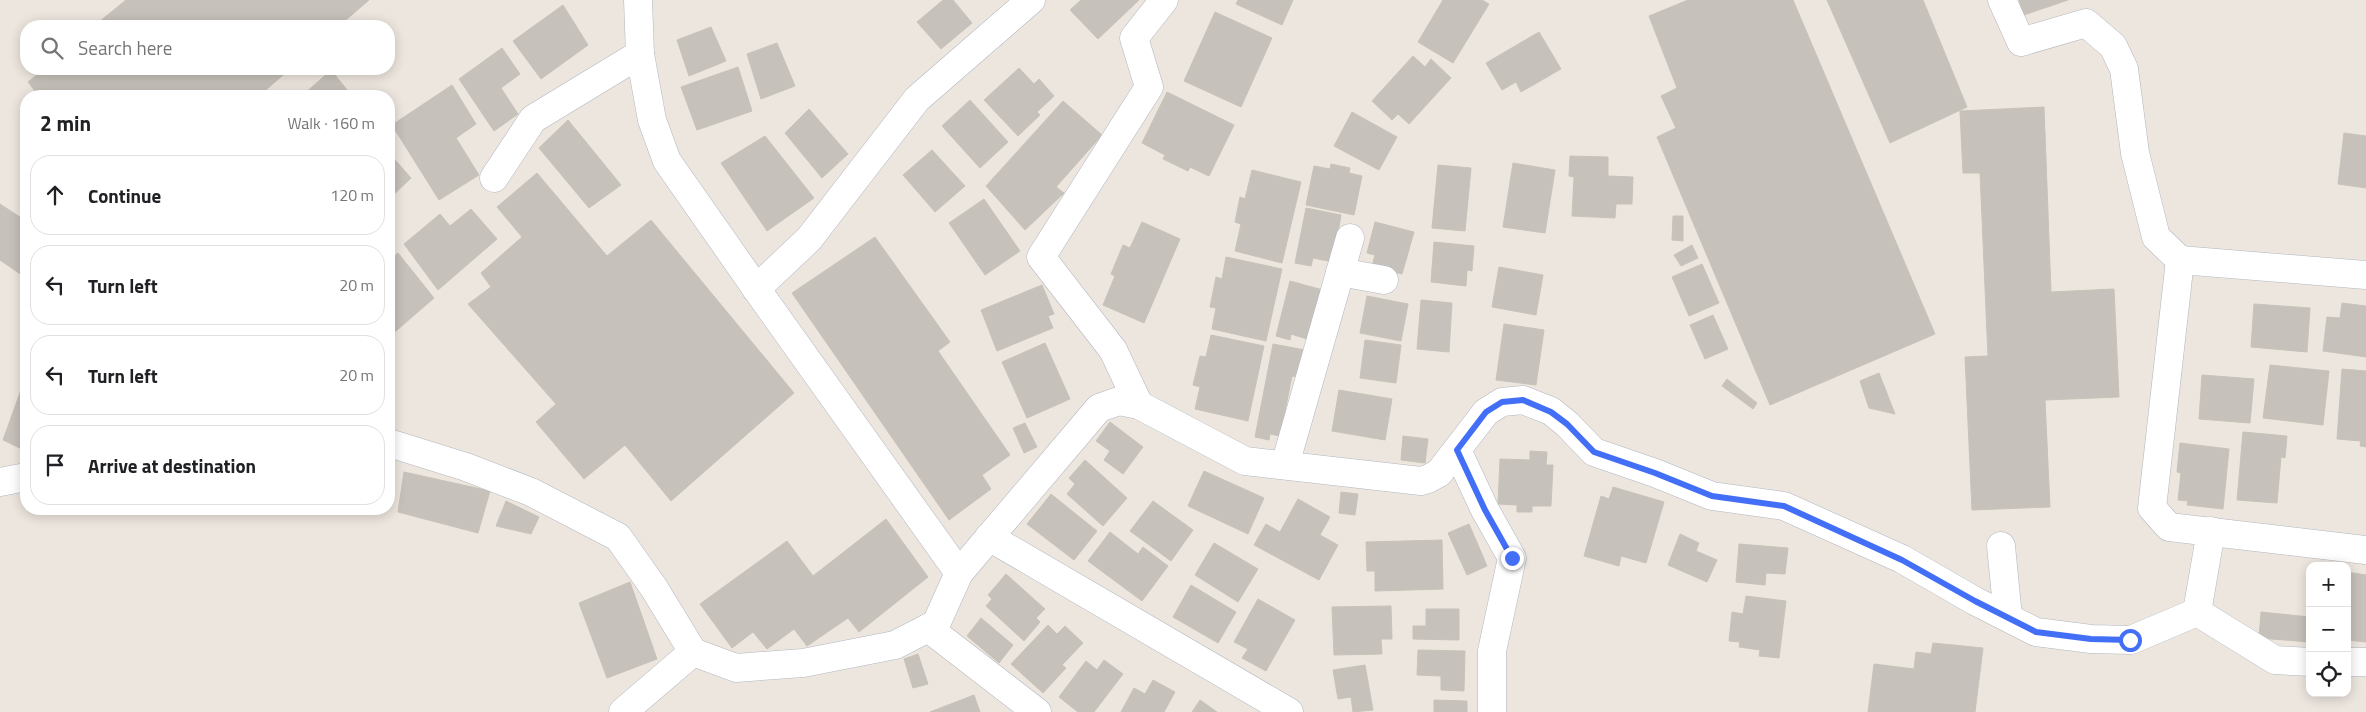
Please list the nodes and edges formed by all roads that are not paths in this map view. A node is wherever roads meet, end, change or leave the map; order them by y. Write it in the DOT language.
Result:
graph roads {
  1 [pos="638,0"];
  2 [pos="1031,0"];
  3 [pos="1164,0"];
  4 [pos="2002,0"];
  5 [pos="640,54"];
  6 [pos="494,178"];
  7 [pos="1350,238"];
  8 [pos="2180,260"];
  9 [pos="1340,272"];
  10 [pos="2366,275"];
  11 [pos="1384,280"];
  12 [pos="756,289"];
  13 [pos="1140,405"];
  14 [pos="395,444"];
  15 [pos="1457,450"];
  16 [pos="1285,465"];
  17 [pos="20,478"];
  18 [pos="0,482"];
  19 [pos="2211,531"];
  20 [pos="989,537"];
  21 [pos="2001,546"];
  22 [pos="2366,550"];
  23 [pos="959,573"];
  24 [pos="2197,612"];
  25 [pos="2008,617"];
  26 [pos="928,628"];
  27 [pos="693,652"];
  28 [pos="2306,662"];
  29 [pos="2351,662"];
  30 [pos="2366,662"];
  31 [pos="623,712"];
  32 [pos="1037,712"];
  33 [pos="1289,712"];
  34 [pos="1492,712"];
  1 -- 5 [label="street"];
  2 -- 12 [label="street"];
  3 -- 13 [label="street"];
  4 -- 8 [label="street"];
  5 -- 6 [label="street"];
  5 -- 12 [label="street"];
  7 -- 9 [label="street"];
  8 -- 10 [label="street"];
  8 -- 19 [label="street"];
  9 -- 11 [label="street"];
  9 -- 16 [label="street"];
  12 -- 23 [label="street"];
  13 -- 16 [label="street"];
  13 -- 20 [label="street"];
  14 -- 27 [label="street"];
  15 -- 16 [label="street"];
  15 -- 25 [label="street"];
  15 -- 34 [label="street"];
  17 -- 18 [label="street"];
  19 -- 22 [label="street"];
  19 -- 24 [label="street"];
  20 -- 23 [label="street"];
  20 -- 33 [label="street"];
  21 -- 25 [label="street"];
  23 -- 26 [label="street"];
  24 -- 25 [label="street"];
  24 -- 28 [label="street"];
  26 -- 27 [label="street"];
  26 -- 32 [label="street"];
  27 -- 31 [label="street"];
  29 -- 30 [label="street"];
}
